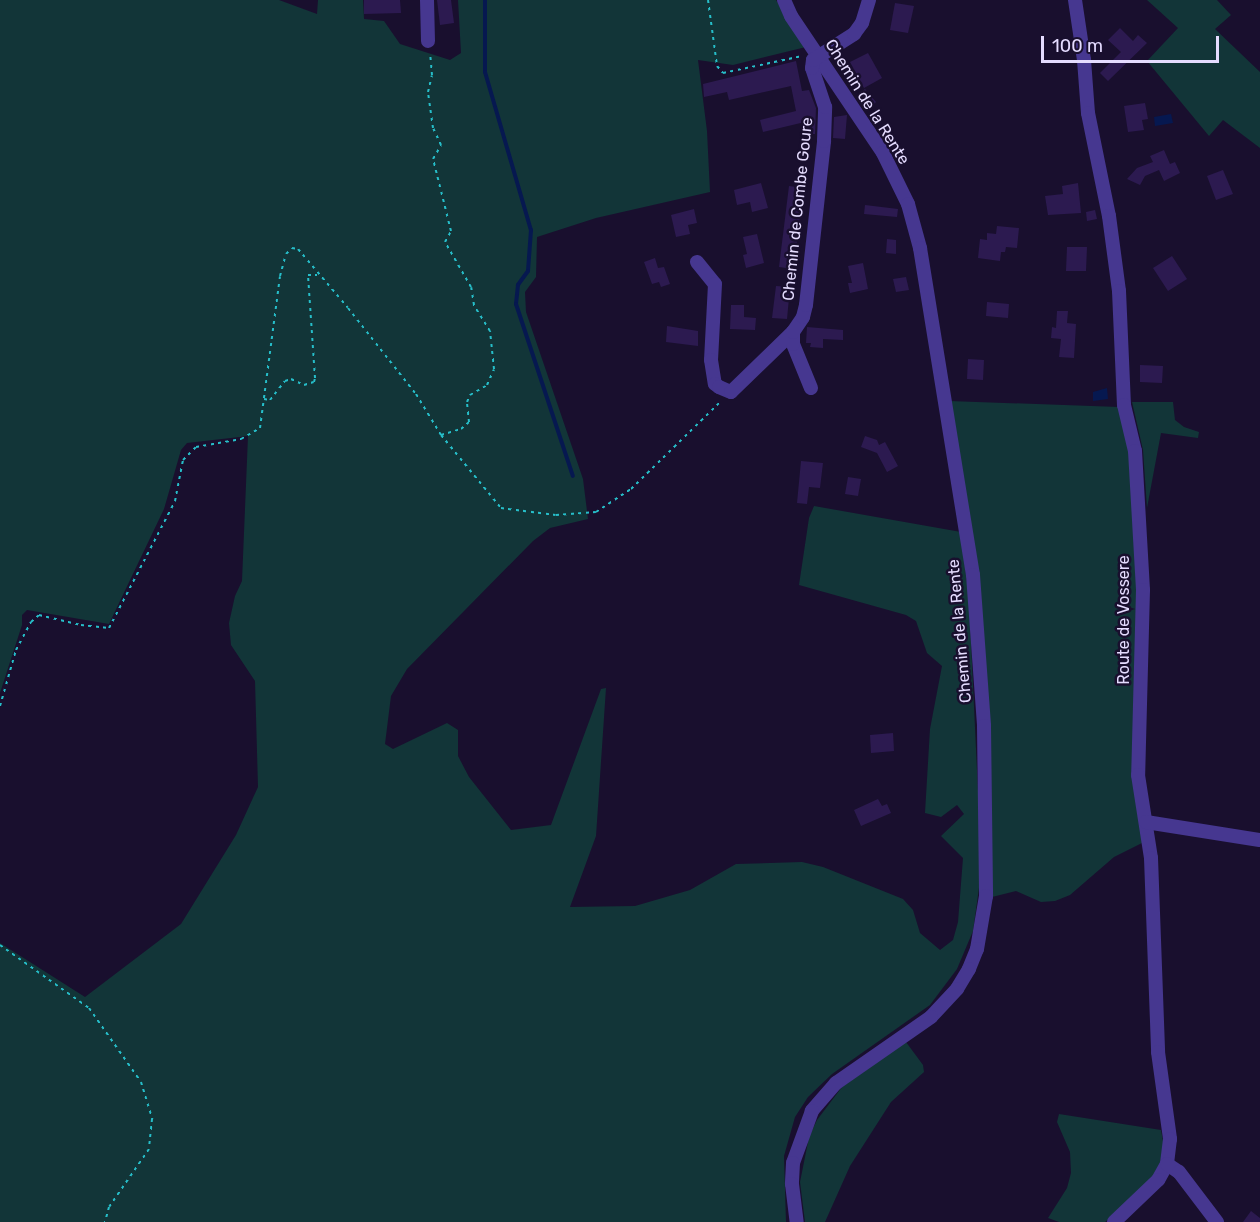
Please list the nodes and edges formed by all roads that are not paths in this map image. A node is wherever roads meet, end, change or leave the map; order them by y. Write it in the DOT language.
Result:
graph roads {
  1 [pos="427,0"];
  2 [pos="784,0"];
  3 [pos="869,0"];
  4 [pos="1075,0"];
  5 [pos="428,41"];
  6 [pos="816,58"];
  7 [pos="698,262"];
  8 [pos="793,332"];
  9 [pos="811,388"];
  10 [pos="1146,822"];
  11 [pos="1260,840"];
  12 [pos="1167,1164"];
  13 [pos="797,1222"];
  14 [pos="1114,1222"];
  15 [pos="1216,1222"];
  1 -- 5 [label="street"];
  2 -- 6 [label="street, Chemin de la Rente"];
  3 -- 6 [label="street"];
  4 -- 10 [label="street, Route de Vossere"];
  6 -- 8 [label="street, Chemin de Combe Goure"];
  6 -- 13 [label="street, Chemin de la Rente"];
  7 -- 8 [label="street, Chemin de Combe Goure"];
  8 -- 9 [label="street"];
  10 -- 11 [label="street"];
  10 -- 12 [label="street, Route de Vossere"];
  12 -- 14 [label="street"];
  12 -- 15 [label="street"];
}
